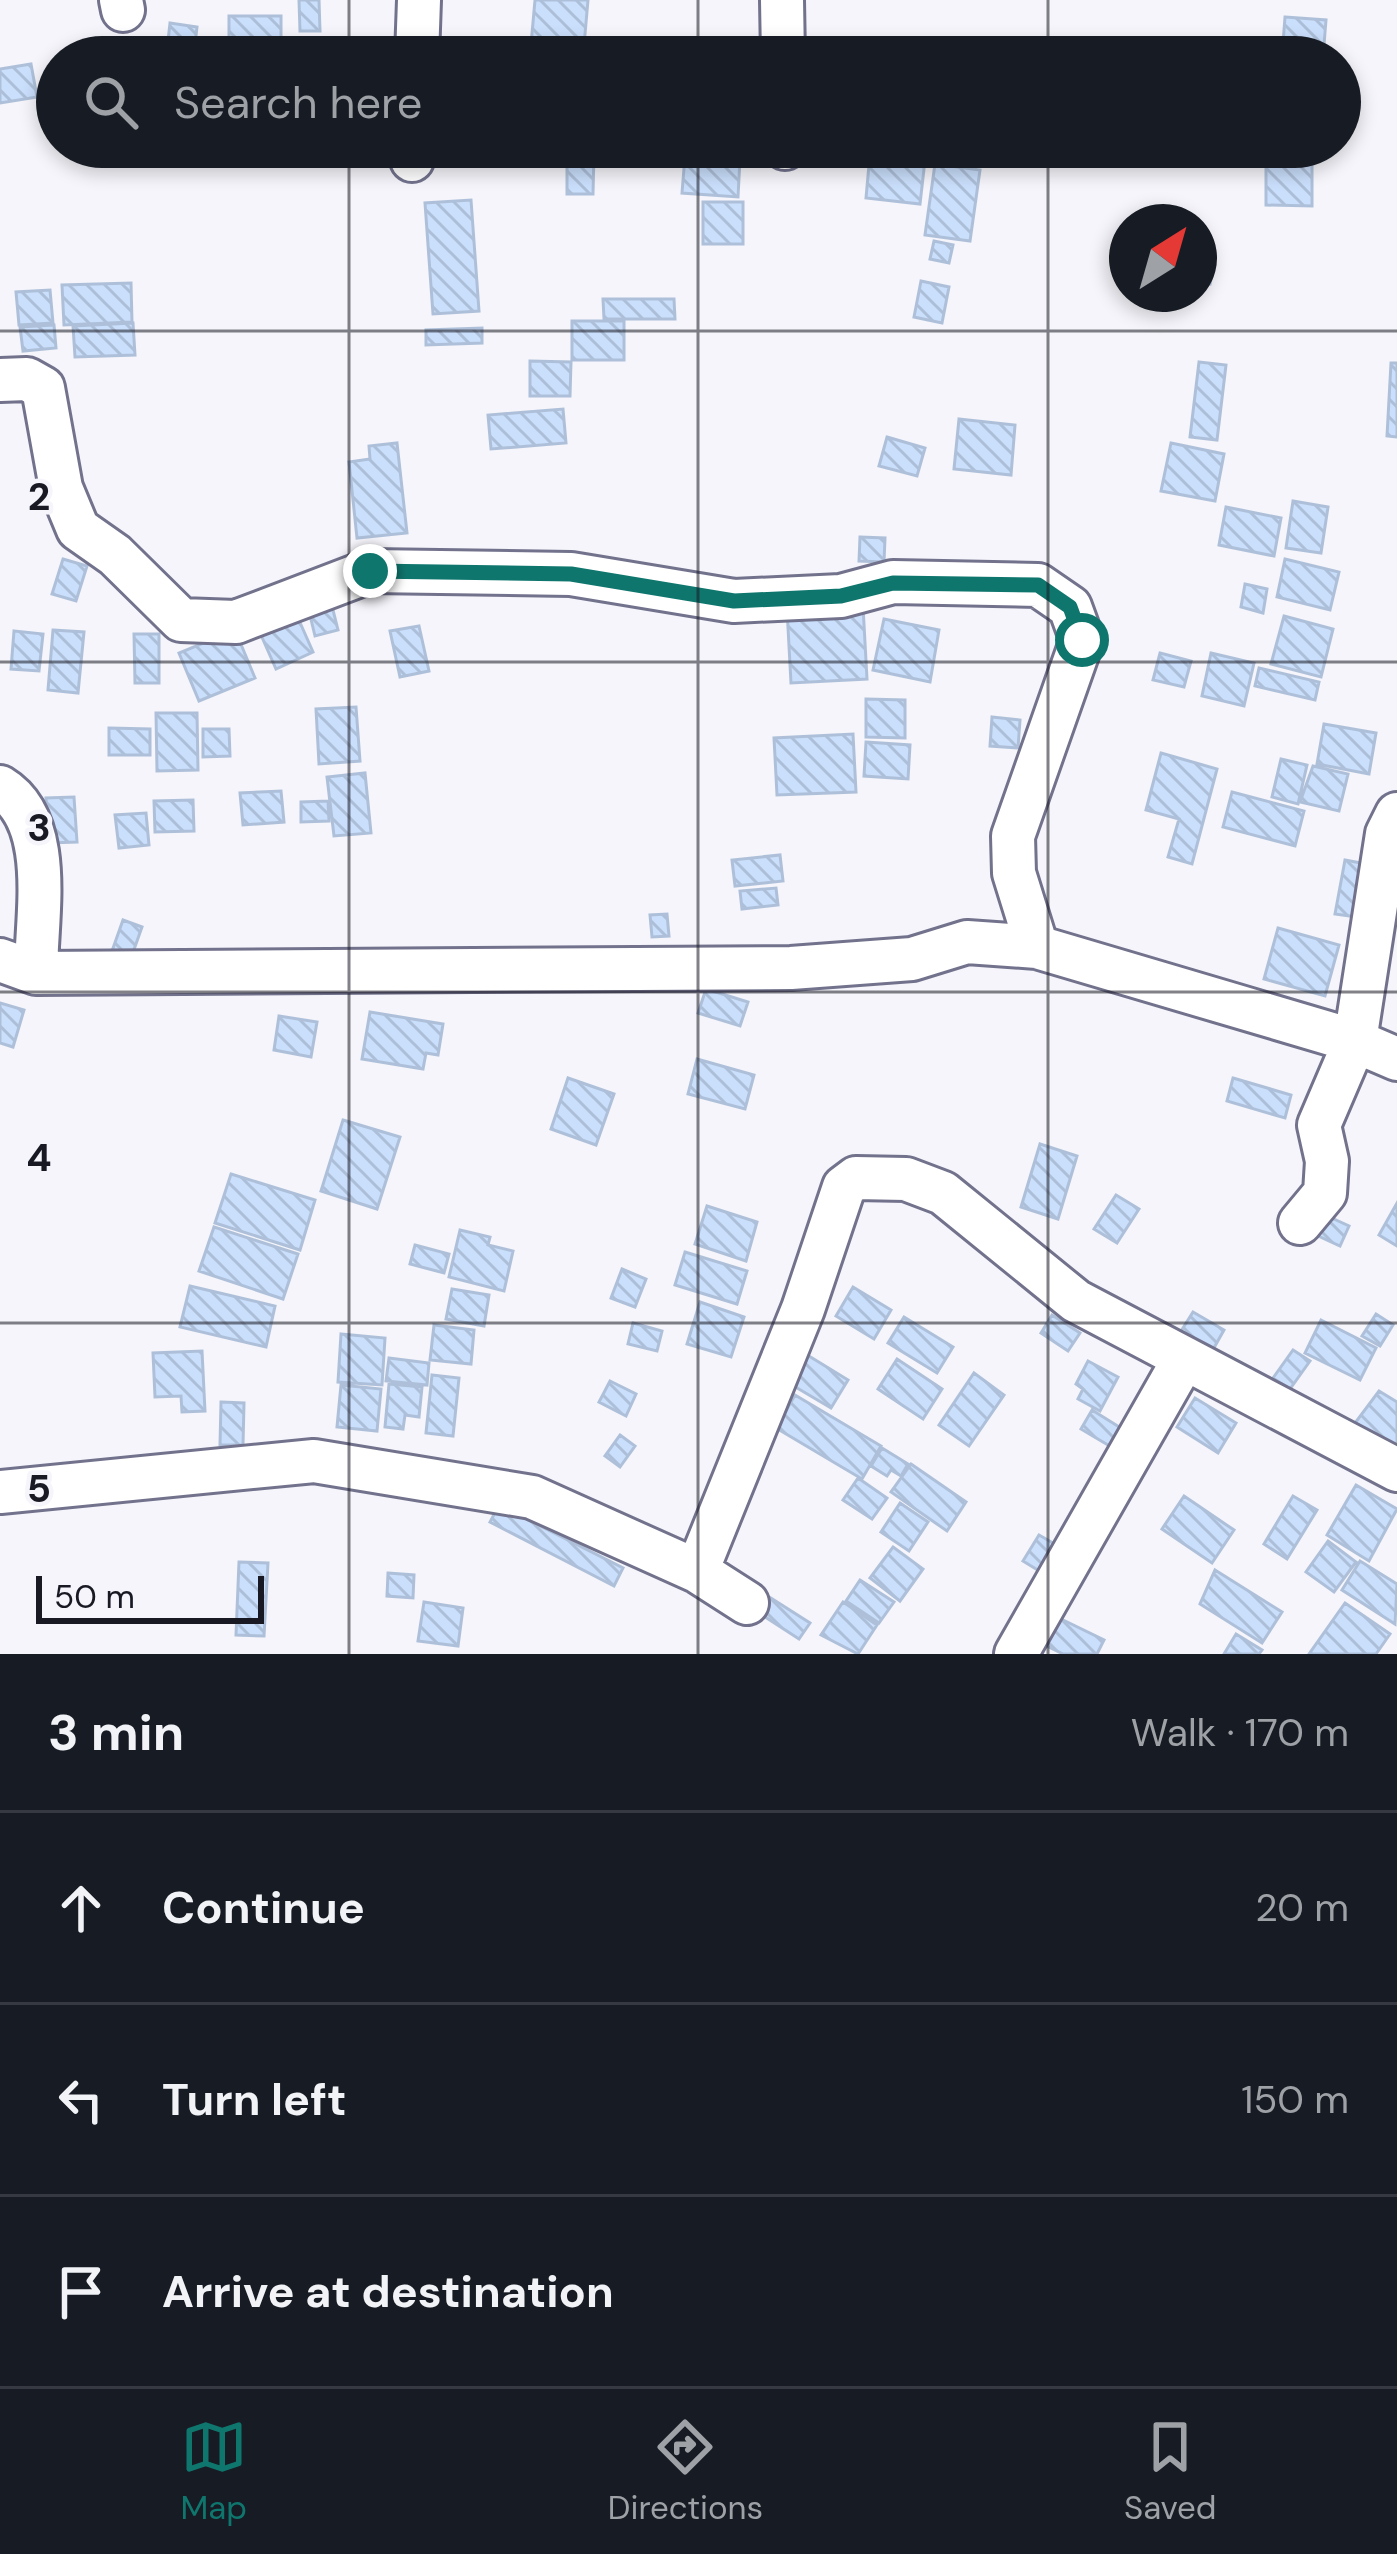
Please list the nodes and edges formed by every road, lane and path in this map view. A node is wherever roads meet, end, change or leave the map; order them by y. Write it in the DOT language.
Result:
graph roads {
  1 [pos="419,0"];
  2 [pos="782,0"];
  3 [pos="418,36"];
  4 [pos="783,36"];
  5 [pos="0,380"];
  6 [pos="0,787"];
  7 [pos="1397,814"];
  8 [pos="1037,947"];
  9 [pos="18,967"];
  10 [pos="1355,1040"];
  11 [pos="1397,1060"];
  12 [pos="1300,1223"];
  13 [pos="1184,1359"];
  14 [pos="1397,1470"];
  15 [pos="0,1492"];
  16 [pos="697,1571"];
  17 [pos="747,1604"];
  18 [pos="1016,1654"];
  1 -- 3 [label="street"];
  2 -- 4 [label="street"];
  5 -- 8 [label="street"];
  6 -- 9 [label="street"];
  7 -- 10 [label="street"];
  8 -- 9 [label="street"];
  8 -- 10 [label="street"];
  10 -- 11 [label="street"];
  10 -- 12 [label="street"];
  13 -- 14 [label="street"];
  13 -- 16 [label="street"];
  13 -- 18 [label="street"];
  15 -- 16 [label="street"];
  16 -- 17 [label="street"];
}
